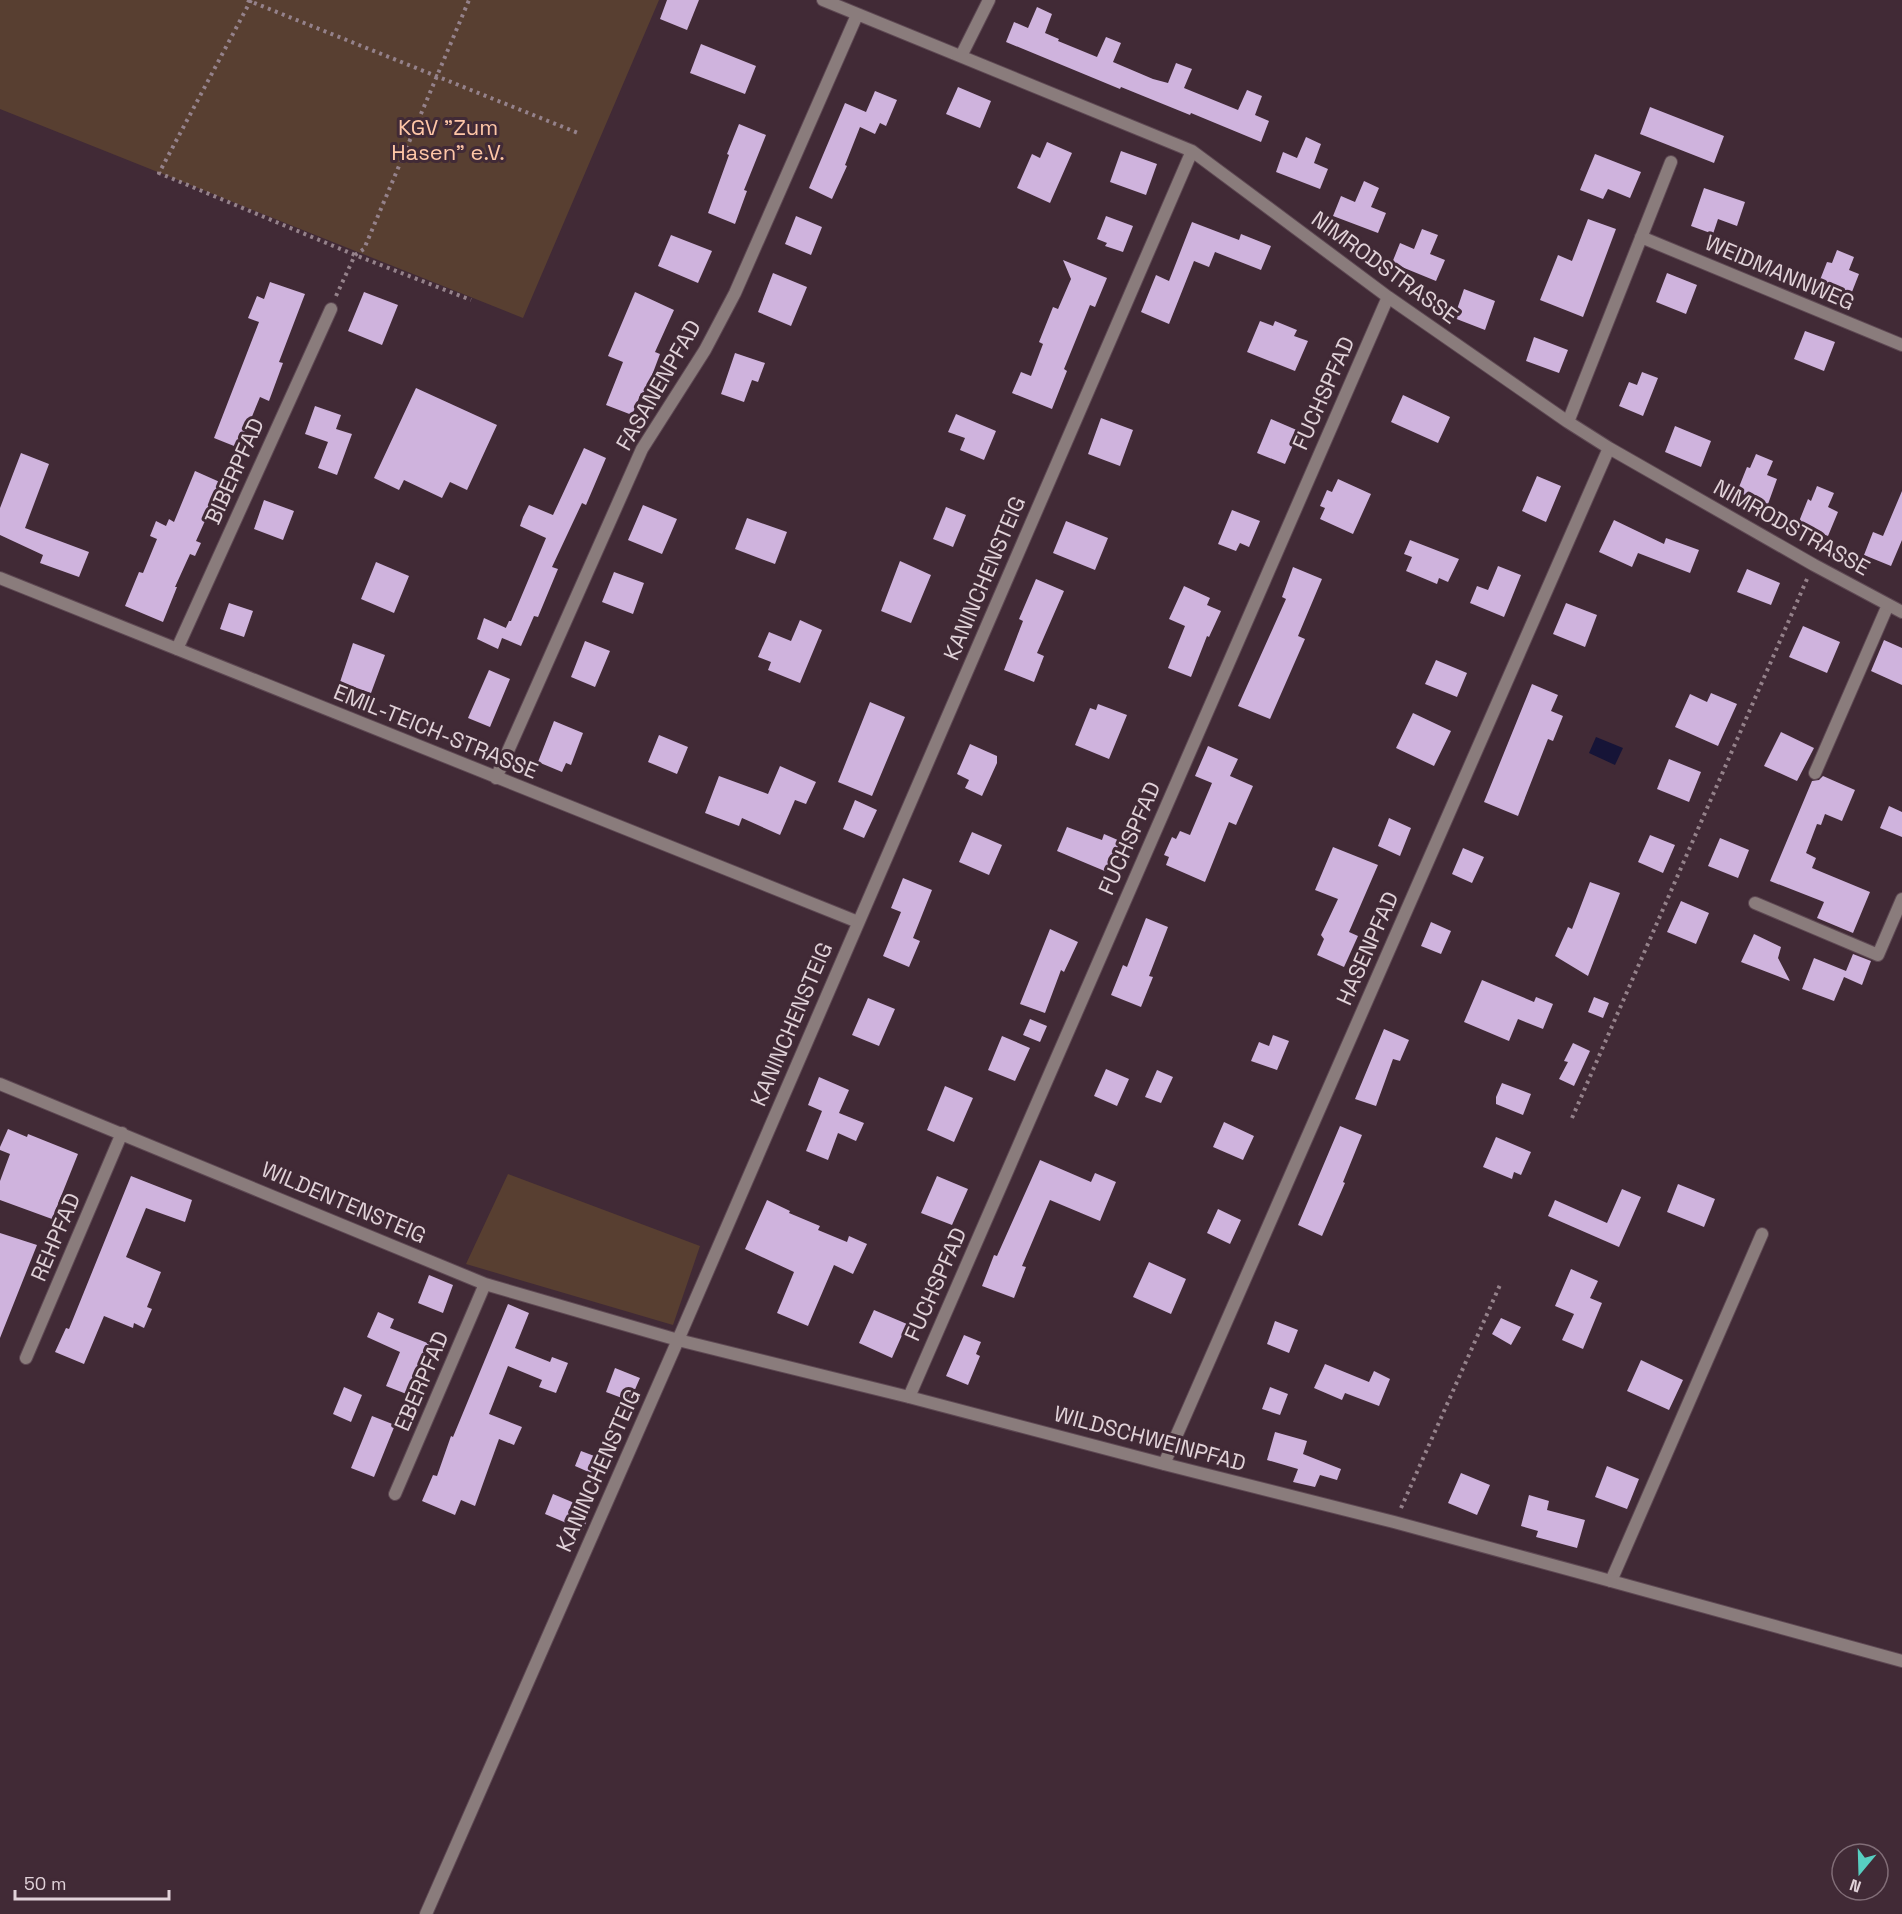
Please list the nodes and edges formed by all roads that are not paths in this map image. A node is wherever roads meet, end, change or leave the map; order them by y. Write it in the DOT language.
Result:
graph roads {
  1 [pos="823,0"];
  2 [pos="989,0"];
  3 [pos="857,15"];
  4 [pos="961,56"];
  5 [pos="1192,151"];
  6 [pos="1671,162"];
  7 [pos="1641,237"];
  8 [pos="1388,297"];
  9 [pos="330,309"];
  10 [pos="1902,345"];
  11 [pos="1568,422"];
  12 [pos="1609,448"];
  13 [pos="0,578"];
  14 [pos="1888,604"];
  15 [pos="1902,612"];
  16 [pos="177,650"];
  17 [pos="1815,773"];
  18 [pos="496,778"];
  19 [pos="1902,899"];
  20 [pos="1755,903"];
  21 [pos="858,922"];
  22 [pos="0,1084"];
  23 [pos="122,1133"];
  24 [pos="1762,1234"];
  25 [pos="485,1284"];
  26 [pos="678,1340"];
  27 [pos="26,1358"];
  28 [pos="909,1397"];
  29 [pos="1164,1464"];
  30 [pos="395,1494"];
  31 [pos="1611,1581"];
  32 [pos="1902,1661"];
  33 [pos="426,1914"];
  1 -- 3 [label="street, NIMRODSTRASSE"];
  2 -- 4 [label="street"];
  3 -- 4 [label="street, NIMRODSTRASSE"];
  3 -- 18 [label="street, FASANENPFAD"];
  4 -- 5 [label="street, NIMRODSTRASSE"];
  5 -- 8 [label="street, NIMRODSTRASSE"];
  5 -- 21 [label="street, KANINCHENSTEIG"];
  6 -- 7 [label="street"];
  7 -- 10 [label="street, WEIDMANNWEG"];
  7 -- 11 [label="street"];
  8 -- 11 [label="street, NIMRODSTRASSE"];
  8 -- 28 [label="street, FUCHSPFAD"];
  9 -- 16 [label="street, BIBERPFAD"];
  11 -- 12 [label="street, NIMRODSTRASSE"];
  12 -- 14 [label="street, NIMRODSTRASSE"];
  12 -- 29 [label="street, HASENPFAD"];
  13 -- 16 [label="street, EMIL-TEICH-STRASSE"];
  14 -- 15 [label="street, NIMRODSTRASSE"];
  14 -- 17 [label="street"];
  16 -- 18 [label="street, EMIL-TEICH-STRASSE"];
  18 -- 21 [label="street, EMIL-TEICH-STRASSE"];
  19 -- 20 [label="street"];
  21 -- 26 [label="street, KANINCHENSTEIG"];
  22 -- 23 [label="street, WILDENTENSTEIG"];
  23 -- 25 [label="street, WILDENTENSTEIG"];
  23 -- 27 [label="street, REHPFAD"];
  24 -- 31 [label="street"];
  25 -- 26 [label="street, WILDENTENSTEIG"];
  25 -- 30 [label="street, EBERPFAD"];
  26 -- 28 [label="street, WILDSCHWEINPFAD"];
  26 -- 33 [label="street, KANINCHENSTEIG"];
  28 -- 29 [label="street, WILDSCHWEINPFAD"];
  29 -- 31 [label="street, WILDSCHWEINPFAD"];
  31 -- 32 [label="street, WILDSCHWEINPFAD"];
}
